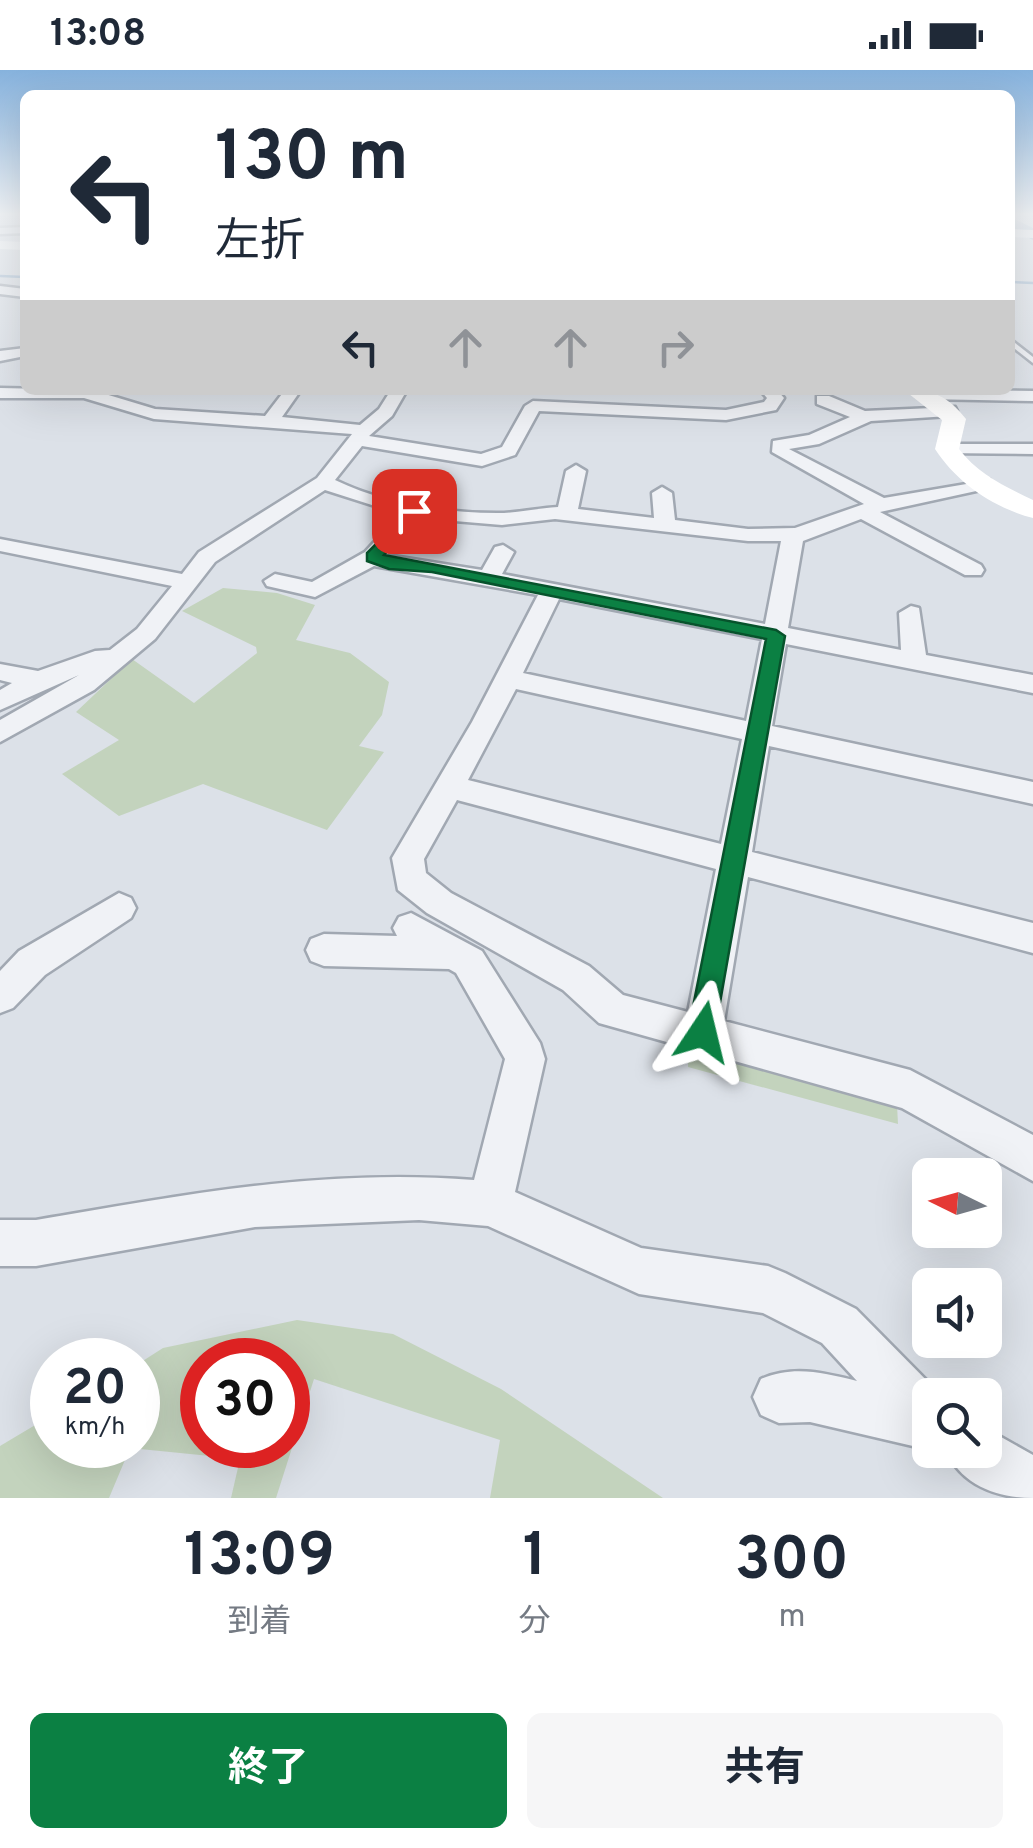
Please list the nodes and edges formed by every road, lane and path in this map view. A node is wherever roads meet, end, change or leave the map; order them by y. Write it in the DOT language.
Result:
graph roads {
  1 [pos="92,395"];
  2 [pos="289,395"];
  3 [pos="397,395"];
  4 [pos="773,395"];
  5 [pos="536,398"];
  6 [pos="956,398"];
  7 [pos="1031,398"];
  8 [pos="824,400"];
  9 [pos="864,418"];
  10 [pos="271,420"];
  11 [pos="362,436"];
  12 [pos="948,449"];
  13 [pos="1033,450"];
  14 [pos="576,471"];
  15 [pos="324,482"];
  16 [pos="982,484"];
  17 [pos="662,494"];
  18 [pos="871,508"];
  19 [pos="1033,510"];
  20 [pos="414,511"];
  21 [pos="567,514"];
  22 [pos="659,530"];
  23 [pos="797,534"];
  24 [pos="74,535"];
  25 [pos="0,545"];
  26 [pos="503,552"];
  27 [pos="48,556"];
  28 [pos="373,557"];
  29 [pos="972,570"];
  30 [pos="488,578"];
  31 [pos="275,581"];
  32 [pos="188,582"];
  33 [pos="551,591"];
  34 [pos="911,613"];
  35 [pos="146,634"];
  36 [pos="776,636"];
  37 [pos="914,662"];
  38 [pos="0,672"];
  39 [pos="509,679"];
  40 [pos="39,680"];
  41 [pos="1033,684"];
  42 [pos="0,701"];
  43 [pos="0,732"];
  44 [pos="757,732"];
  45 [pos="450,787"];
  46 [pos="1033,793"];
  47 [pos="734,862"];
  48 [pos="118,908"];
  49 [pos="411,928"];
  50 [pos="1033,938"];
  51 [pos="324,950"];
  52 [pos="454,953"];
  53 [pos="0,996"];
  54 [pos="703,1032"];
  55 [pos="1033,1158"];
  56 [pos="490,1204"];
  57 [pos="0,1242"];
  58 [pos="779,1397"];
  59 [pos="912,1403"];
  60 [pos="912,1418"];
  61 [pos="1002,1467"];
  62 [pos="1033,1486"];
  1 -- 10 [label="street"];
  2 -- 10 [label="street"];
  3 -- 11 [label="street"];
  4 -- 5 [label="street"];
  5 -- 11 [label="street"];
  6 -- 7 [label="street"];
  6 -- 9 [label="street"];
  6 -- 12 [label="street"];
  8 -- 9 [label="street"];
  9 -- 18 [label="street"];
  10 -- 11 [label="street"];
  11 -- 15 [label="street"];
  12 -- 13 [label="street"];
  12 -- 16 [label="street"];
  14 -- 21 [label="street"];
  15 -- 20 [label="street"];
  15 -- 32 [label="street"];
  16 -- 18 [label="street"];
  16 -- 19 [label="street"];
  17 -- 22 [label="street"];
  18 -- 23 [label="street"];
  18 -- 29 [label="street"];
  20 -- 21 [label="street"];
  20 -- 28 [label="street"];
  21 -- 22 [label="street"];
  22 -- 23 [label="street"];
  23 -- 36 [label="street"];
  24 -- 27 [label="street"];
  25 -- 27 [label="street"];
  26 -- 30 [label="street"];
  27 -- 32 [label="street"];
  28 -- 30 [label="street"];
  28 -- 31 [label="street"];
  30 -- 33 [label="street"];
  32 -- 35 [label="street"];
  33 -- 36 [label="street"];
  33 -- 39 [label="street"];
  34 -- 37 [label="street"];
  35 -- 40 [label="street"];
  35 -- 43 [label="street"];
  36 -- 37 [label="street"];
  36 -- 44 [label="street"];
  37 -- 41 [label="street"];
  38 -- 40 [label="street"];
  39 -- 44 [label="street"];
  39 -- 45 [label="street"];
  40 -- 42 [label="street"];
  44 -- 46 [label="street"];
  44 -- 47 [label="street"];
  45 -- 47 [label="street"];
  45 -- 54 [label="street"];
  47 -- 50 [label="street"];
  47 -- 54 [label="street"];
  48 -- 53 [label="street"];
  49 -- 52 [label="street"];
  51 -- 52 [label="street"];
  52 -- 56 [label="street"];
  54 -- 55 [label="street"];
  56 -- 57 [label="street"];
  56 -- 59 [label="street"];
  58 -- 60 [label="street"];
  61 -- 62 [label="street"];
}
